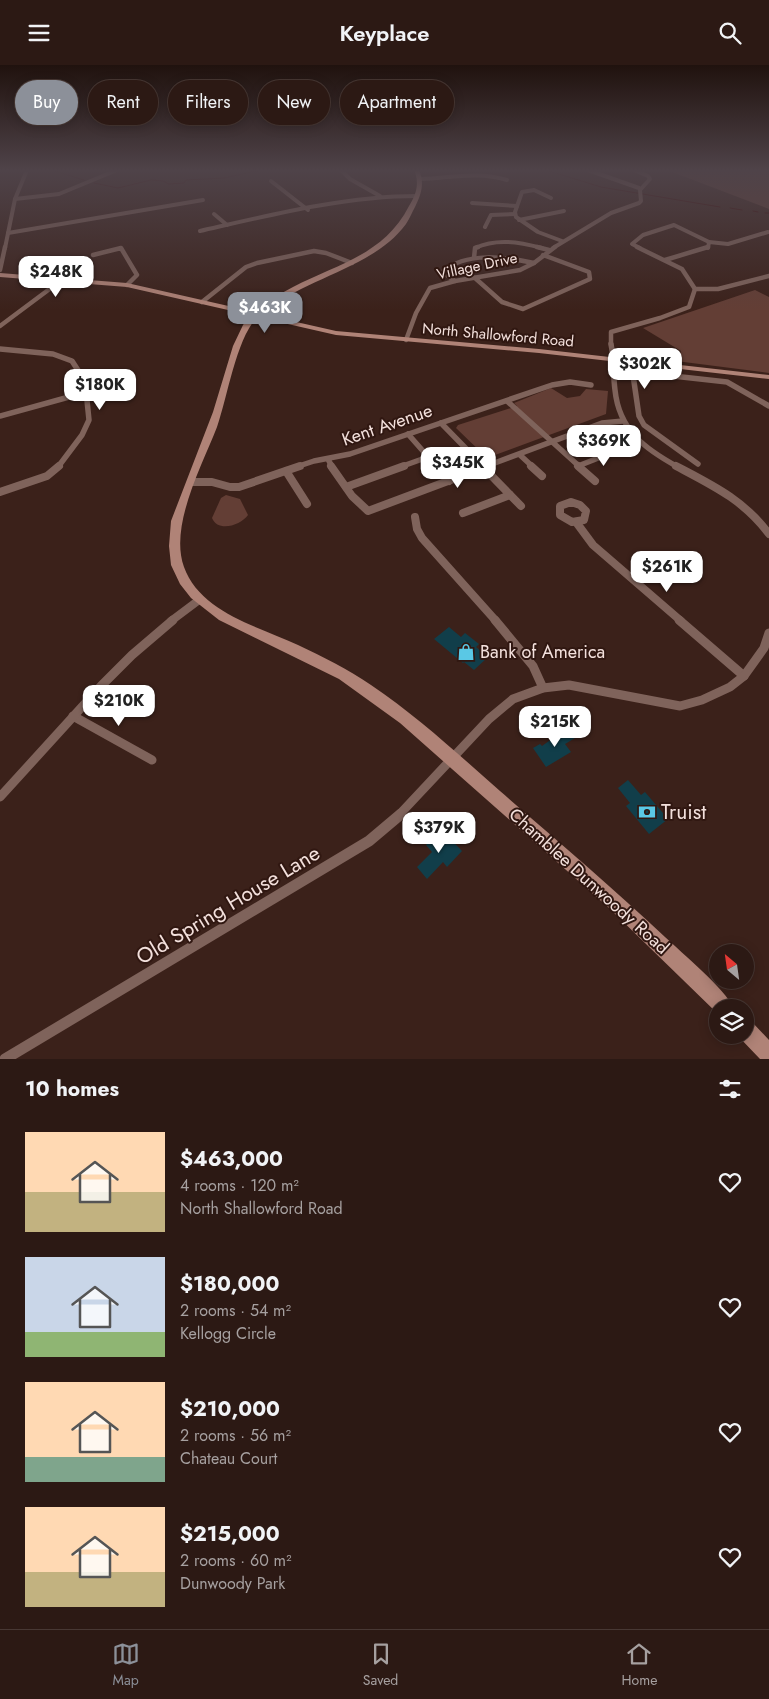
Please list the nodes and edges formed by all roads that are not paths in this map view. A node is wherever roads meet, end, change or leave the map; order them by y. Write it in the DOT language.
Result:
graph roads {
  1 [pos="11,216"];
  2 [pos="106,216"];
  3 [pos="217,216"];
  4 [pos="274,216"];
  5 [pos="409,216"];
  6 [pos="490,216"];
  7 [pos="517,216"];
  8 [pos="537,216"];
  9 [pos="604,216"];
  10 [pos="519,220"];
  11 [pos="9,223"];
  12 [pos="0,224"];
  13 [pos="227,225"];
  14 [pos="485,227"];
  15 [pos="200,231"];
  16 [pos="768,232"];
  17 [pos="8,233"];
  18 [pos="562,241"];
  19 [pos="709,242"];
  20 [pos="548,250"];
  21 [pos="93,255"];
  22 [pos="543,255"];
  23 [pos="474,258"];
  24 [pos="665,260"];
  25 [pos="352,263"];
  26 [pos="534,263"];
  27 [pos="0,269"];
  28 [pos="0,275"];
  29 [pos="769,275"];
  30 [pos="475,278"];
  31 [pos="59,279"];
  32 [pos="455,281"];
  33 [pos="127,285"];
  34 [pos="695,289"];
  35 [pos="202,302"];
  36 [pos="268,305"];
  37 [pos="230,310"];
  38 [pos="255,315"];
  39 [pos="3,320"];
  40 [pos="279,321"];
  41 [pos="0,326"];
  42 [pos="245,328"];
  43 [pos="406,340"];
  44 [pos="0,349"];
  45 [pos="613,360"];
  46 [pos="696,373"];
  47 [pos="769,377"];
  48 [pos="591,385"];
  49 [pos="87,393"];
  50 [pos="507,401"];
  51 [pos="769,406"];
  52 [pos="0,416"];
  53 [pos="623,421"];
  54 [pos="441,423"];
  55 [pos="654,432"];
  56 [pos="408,434"];
  57 [pos="636,437"];
  58 [pos="552,442"];
  59 [pos="621,449"];
  60 [pos="520,455"];
  61 [pos="428,457"];
  62 [pos="328,459"];
  63 [pos="698,464"];
  64 [pos="578,466"];
  65 [pos="484,467"];
  66 [pos="286,471"];
  67 [pos="542,476"];
  68 [pos="449,481"];
  69 [pos="595,481"];
  70 [pos="190,482"];
  71 [pos="346,487"];
  72 [pos="0,492"];
  73 [pos="510,495"];
  74 [pos="305,501"];
  75 [pos="521,506"];
  76 [pos="463,513"];
  77 [pos="414,517"];
  78 [pos="576,522"];
  79 [pos="769,534"];
  80 [pos="199,600"];
  81 [pos="769,633"];
  82 [pos="744,676"];
  83 [pos="543,688"];
  84 [pos="73,716"];
  85 [pos="152,760"];
  86 [pos="453,760"];
  87 [pos="0,797"];
  88 [pos="716,999"];
  89 [pos="754,1038"];
  90 [pos="769,1054"];
  91 [pos="5,1059"];
  1 -- 11 [label="street"];
  2 -- 17 [label="street"];
  3 -- 13 [label="street"];
  4 -- 13 [label="street"];
  5 -- 25 [label="street, Chamblee Dunwoody Road"];
  6 -- 14 [label="street"];
  7 -- 10 [label="street"];
  8 -- 10 [label="street"];
  9 -- 18 [label="street, Village Drive"];
  10 -- 18 [label="street"];
  11 -- 12 [label="street"];
  11 -- 17 [label="street"];
  13 -- 15 [label="street"];
  16 -- 19 [label="street"];
  17 -- 27 [label="street"];
  18 -- 20 [label="street, Village Drive"];
  19 -- 24 [label="street"];
  19 -- 24 [label="street"];
  20 -- 22 [label="street, Village Drive"];
  20 -- 23 [label="street"];
  21 -- 33 [label="street"];
  22 -- 26 [label="street, Village Drive"];
  22 -- 30 [label="street"];
  23 -- 26 [label="street"];
  23 -- 32 [label="street"];
  24 -- 34 [label="street"];
  25 -- 35 [label="street"];
  25 -- 36 [label="street, Chamblee Dunwoody Road"];
  26 -- 30 [label="street, Village Drive"];
  28 -- 31 [label="street"];
  29 -- 34 [label="street"];
  30 -- 32 [label="street, Village Drive"];
  31 -- 33 [label="street"];
  31 -- 39 [label="street"];
  32 -- 43 [label="street, Village Drive"];
  33 -- 35 [label="street"];
  34 -- 45 [label="street"];
  35 -- 37 [label="street"];
  36 -- 37 [label="street"];
  36 -- 38 [label="street, Chamblee Dunwoody Road"];
  36 -- 40 [label="street"];
  37 -- 38 [label="street"];
  37 -- 42 [label="street"];
  38 -- 40 [label="street, North Shallowford Road"];
  38 -- 42 [label="street, Chamblee Dunwoody Road"];
  39 -- 41 [label="street"];
  40 -- 42 [label="street"];
  40 -- 43 [label="street, North Shallowford Road"];
  42 -- 70 [label="street, Chamblee Dunwoody Road"];
  43 -- 45 [label="street, North Shallowford Road"];
  44 -- 49 [label="street"];
  45 -- 46 [label="street, North Shallowford Road"];
  45 -- 53 [label="street"];
  46 -- 47 [label="street, North Shallowford Road"];
  46 -- 51 [label="street"];
  46 -- 55 [label="street"];
  48 -- 50 [label="street, Kent Avenue"];
  49 -- 52 [label="street"];
  49 -- 72 [label="street"];
  50 -- 54 [label="street, Kent Avenue"];
  50 -- 58 [label="street"];
  53 -- 57 [label="street"];
  53 -- 58 [label="street"];
  54 -- 56 [label="street, Kent Avenue"];
  54 -- 65 [label="street"];
  55 -- 57 [label="street"];
  55 -- 63 [label="street"];
  56 -- 61 [label="street"];
  56 -- 62 [label="street, Kent Avenue"];
  57 -- 79 [label="street"];
  58 -- 60 [label="street"];
  58 -- 64 [label="street"];
  59 -- 64 [label="street"];
  60 -- 65 [label="street"];
  60 -- 67 [label="street"];
  61 -- 68 [label="street"];
  61 -- 71 [label="street"];
  62 -- 66 [label="street, Kent Avenue"];
  62 -- 71 [label="street"];
  64 -- 69 [label="street"];
  65 -- 68 [label="street"];
  65 -- 73 [label="street"];
  66 -- 70 [label="street, Kent Avenue"];
  66 -- 74 [label="street"];
  68 -- 71 [label="street"];
  70 -- 80 [label="street, Chamblee Dunwoody Road"];
  73 -- 75 [label="street"];
  73 -- 76 [label="street"];
  77 -- 83 [label="street"];
  78 -- 82 [label="street"];
  80 -- 84 [label="street"];
  80 -- 86 [label="street, Chamblee Dunwoody Road"];
  81 -- 82 [label="street"];
  82 -- 83 [label="street, Old Spring House Lane"];
  83 -- 86 [label="street, Old Spring House Lane"];
  84 -- 85 [label="street"];
  84 -- 87 [label="street"];
  86 -- 88 [label="street, Chamblee Dunwoody Road"];
  86 -- 91 [label="street, Old Spring House Lane"];
  89 -- 90 [label="street"];
}
